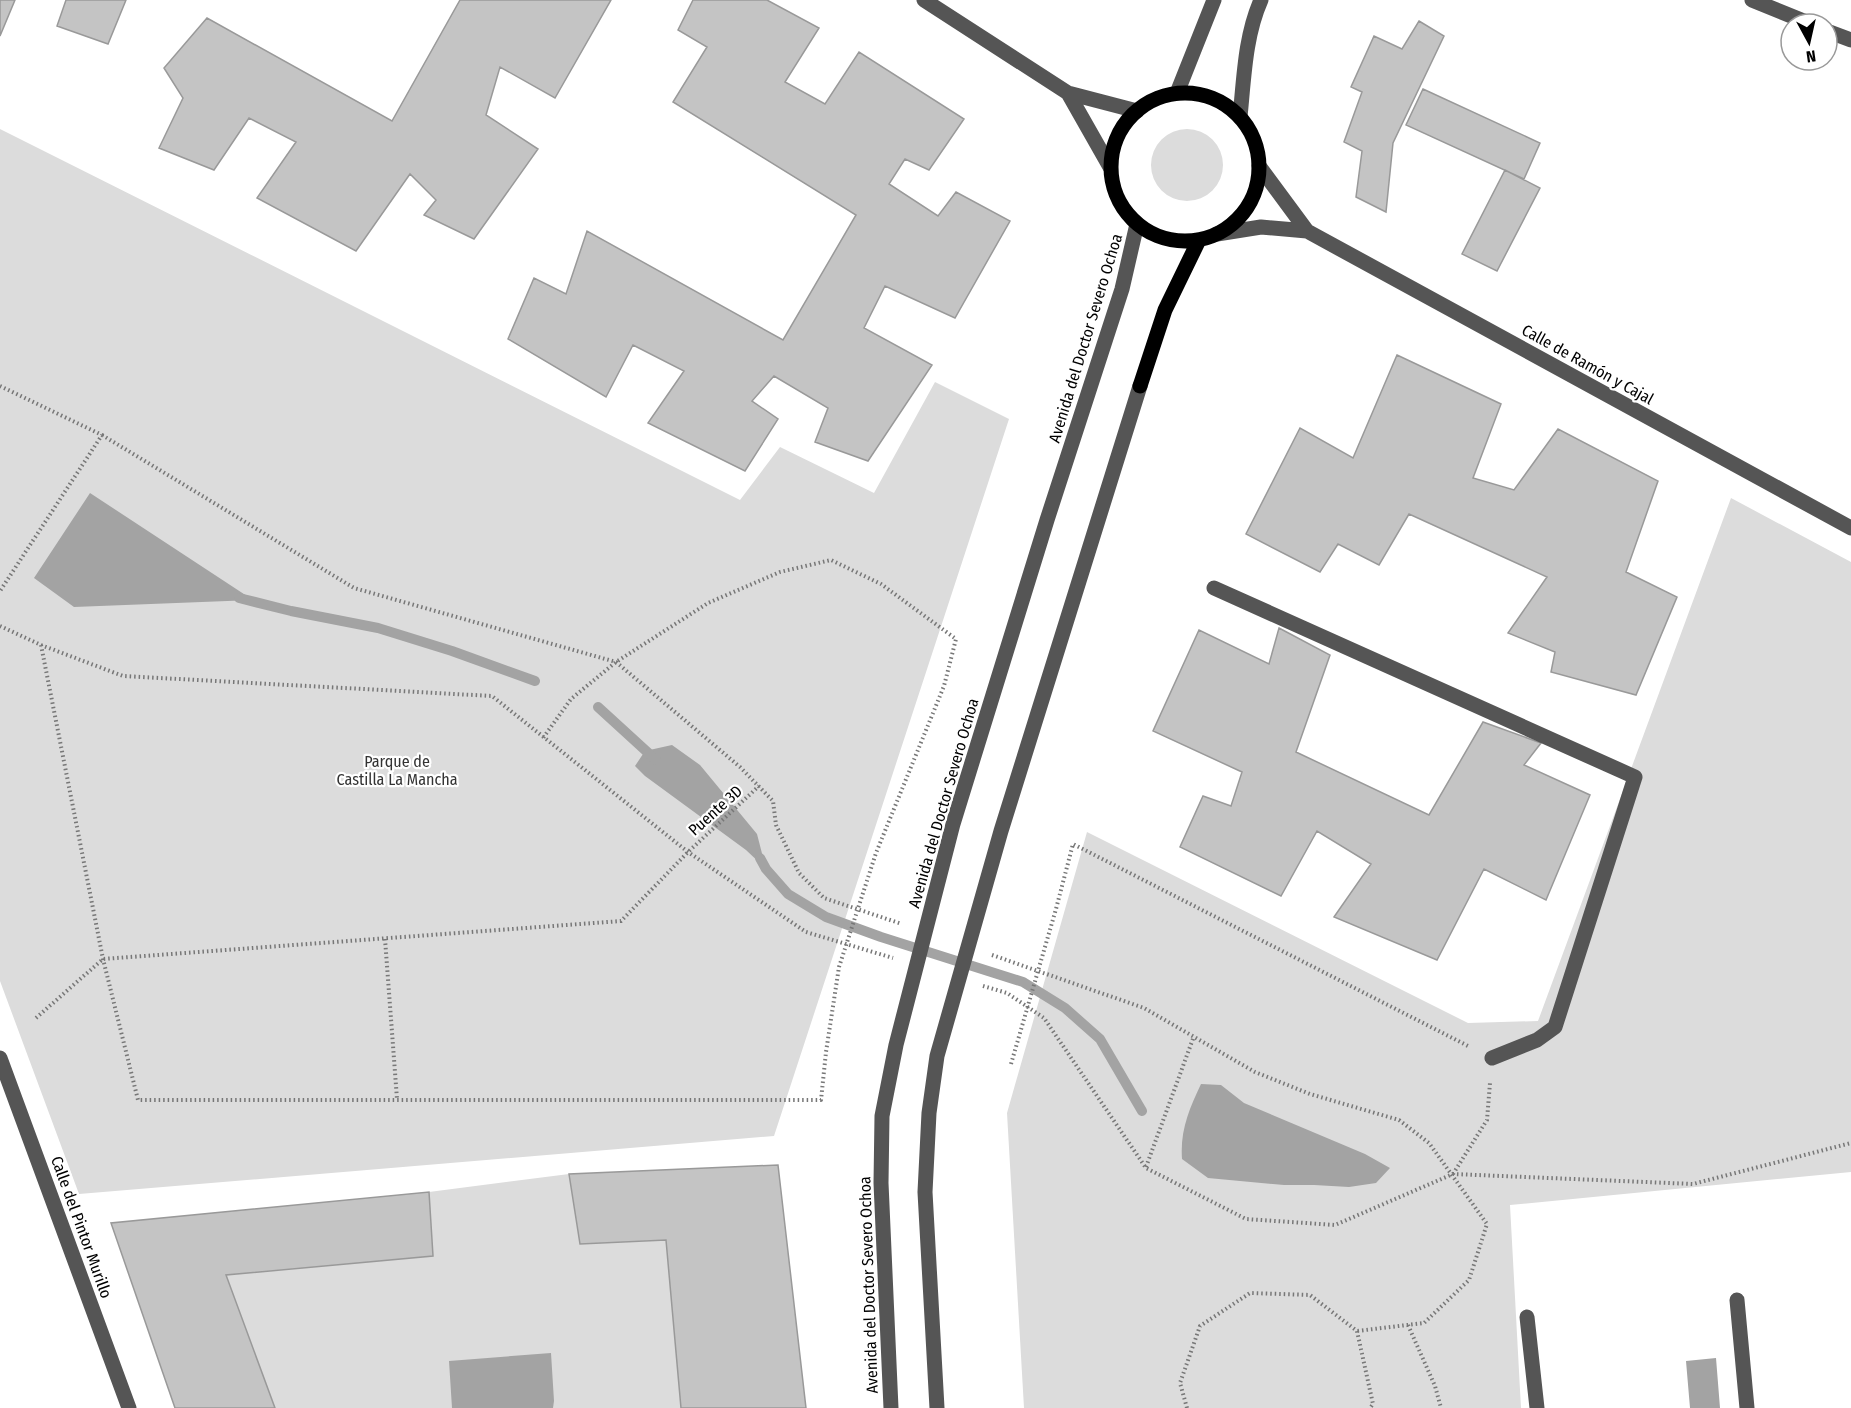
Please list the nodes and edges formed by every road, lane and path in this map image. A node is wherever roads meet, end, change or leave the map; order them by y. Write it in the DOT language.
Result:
graph roads {
  1 [pos="924,0"];
  2 [pos="1214,0"];
  3 [pos="1261,0"];
  4 [pos="1752,0"];
  5 [pos="1782,12"];
  6 [pos="1068,93"];
  7 [pos="1177,93"];
  8 [pos="1137,111"];
  9 [pos="1240,117"];
  10 [pos="1259,166"];
  11 [pos="1110,167"];
  12 [pos="1137,224"];
  13 [pos="1307,231"];
  14 [pos="1217,234"];
  15 [pos="1199,240"];
  16 [pos="0,386"];
  17 [pos="1140,386"];
  18 [pos="102,435"];
  19 [pos="1851,528"];
  20 [pos="1214,588"];
  21 [pos="0,591"];
  22 [pos="41,645"];
  23 [pos="616,662"];
  24 [pos="543,738"];
  25 [pos="759,786"];
  26 [pos="912,928"];
  27 [pos="385,939"];
  28 [pos="990,954"];
  29 [pos="103,959"];
  30 [pos="36,1018"];
  31 [pos="1194,1036"];
  32 [pos="0,1058"];
  33 [pos="1492,1058"];
  34 [pos="1011,1064"];
  35 [pos="398,1100"];
  36 [pos="1146,1168"];
  37 [pos="1453,1174"];
  38 [pos="1737,1300"];
  39 [pos="1527,1317"];
  40 [pos="1408,1325"];
  41 [pos="1357,1331"];
  42 [pos="129,1408"];
  43 [pos="891,1408"];
  44 [pos="937,1408"];
  45 [pos="1187,1408"];
  46 [pos="1370,1408"];
  47 [pos="1441,1408"];
  48 [pos="1537,1408"];
  49 [pos="1747,1408"];
  1 -- 6 [label="street"];
  2 -- 7 [label="street"];
  3 -- 9 [label="street"];
  4 -- 5 [label="street"];
  6 -- 8 [label="street"];
  6 -- 11 [label="street"];
  7 -- 8 [label="main road"];
  7 -- 9 [label="main road"];
  8 -- 11 [label="main road"];
  9 -- 10 [label="main road"];
  10 -- 13 [label="street, Calle de Ramón y Cajal"];
  10 -- 14 [label="main road"];
  11 -- 12 [label="main road"];
  12 -- 15 [label="main road"];
  12 -- 43 [label="street, Avenida del Doctor Severo Ochoa"];
  13 -- 14 [label="street, Calle de Ramón y Cajal"];
  13 -- 19 [label="street, Calle de Ramón y Cajal"];
  14 -- 15 [label="main road"];
  15 -- 17 [label="main road"];
  16 -- 18 [label="path"];
  17 -- 44 [label="street"];
  18 -- 21 [label="path"];
  18 -- 23 [label="path"];
  20 -- 33 [label="street"];
  22 -- 29 [label="path"];
  23 -- 24 [label="path"];
  23 -- 25 [label="path"];
  23 -- 35 [label="path"];
  25 -- 26 [label="path"];
  25 -- 27 [label="path, Puente 3D"];
  27 -- 29 [label="path, Puente 3D"];
  27 -- 35 [label="path"];
  28 -- 31 [label="path"];
  29 -- 30 [label="path"];
  29 -- 35 [label="path"];
  31 -- 36 [label="path"];
  31 -- 37 [label="path"];
  32 -- 42 [label="street, Calle del Pintor Murillo"];
  33 -- 34 [label="path"];
  33 -- 37 [label="path"];
  37 -- 40 [label="path"];
  38 -- 49 [label="street"];
  39 -- 48 [label="street"];
  40 -- 41 [label="path"];
  40 -- 47 [label="path"];
  41 -- 45 [label="path"];
  41 -- 46 [label="path"];
}
